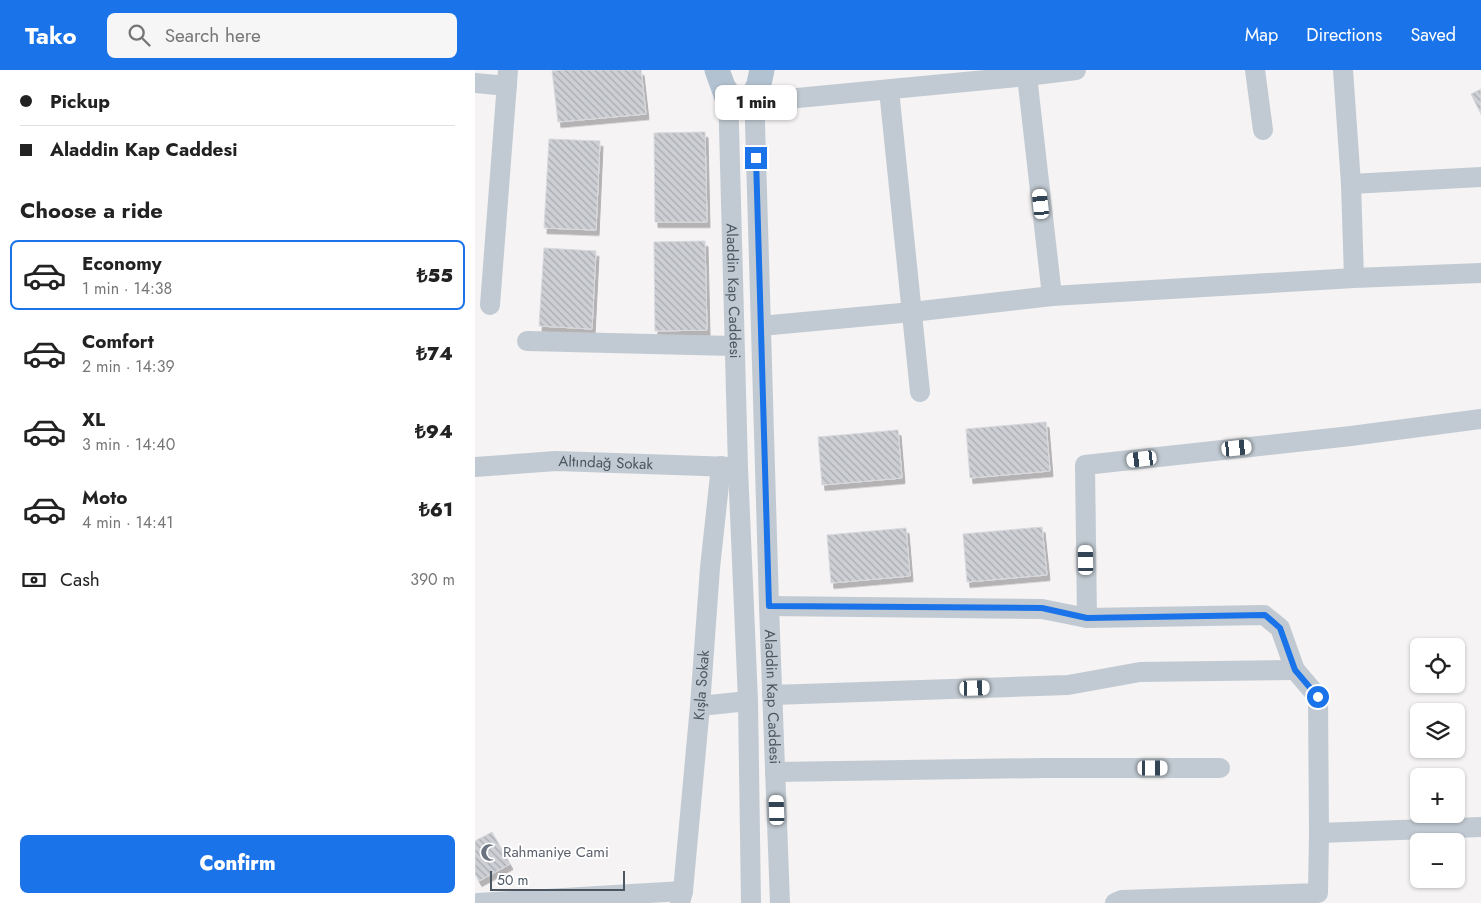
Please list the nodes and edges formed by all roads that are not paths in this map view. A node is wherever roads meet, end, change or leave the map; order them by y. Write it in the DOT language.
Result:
graph roads {
  1 [pos="717,70"];
  2 [pos="727,70"];
  3 [pos="753,70"];
  4 [pos="762,70"];
  5 [pos="1255,70"];
  6 [pos="1343,70"];
  7 [pos="1065,71"];
  8 [pos="1027,76"];
  9 [pos="507,78"];
  10 [pos="475,83"];
  11 [pos="889,90"];
  12 [pos="755,102"];
  13 [pos="729,103"];
  14 [pos="1263,130"];
  15 [pos="1481,177"];
  16 [pos="1351,184"];
  17 [pos="1481,273"];
  18 [pos="1354,278"];
  19 [pos="1051,296"];
  20 [pos="489,305"];
  21 [pos="912,312"];
  22 [pos="761,326"];
  23 [pos="527,341"];
  24 [pos="734,346"];
  25 [pos="920,392"];
  26 [pos="1481,419"];
  27 [pos="475,467"];
  28 [pos="729,467"];
  29 [pos="769,606"];
  30 [pos="1087,618"];
  31 [pos="1295,670"];
  32 [pos="772,695"];
  33 [pos="748,701"];
  34 [pos="700,706"];
  35 [pos="1220,768"];
  36 [pos="775,772"];
  37 [pos="1481,827"];
  38 [pos="1319,833"];
  39 [pos="682,897"];
  40 [pos="477,903"];
  41 [pos="751,903"];
  42 [pos="780,903"];
  43 [pos="1115,903"];
  1 -- 13 [label="main road"];
  2 -- 13 [label="street, Aladdin Kap Caddesi"];
  3 -- 12 [label="street, Aladdin Kap Caddesi"];
  4 -- 12 [label="main road"];
  5 -- 14 [label="street"];
  6 -- 16 [label="street"];
  7 -- 8 [label="street"];
  8 -- 11 [label="street"];
  8 -- 19 [label="street"];
  9 -- 10 [label="street"];
  9 -- 20 [label="street"];
  11 -- 12 [label="street"];
  11 -- 21 [label="street"];
  12 -- 22 [label="street, Aladdin Kap Caddesi"];
  13 -- 24 [label="street, Aladdin Kap Caddesi"];
  15 -- 16 [label="street"];
  16 -- 18 [label="street"];
  17 -- 18 [label="street"];
  18 -- 19 [label="street"];
  19 -- 21 [label="street"];
  21 -- 22 [label="street"];
  21 -- 25 [label="street"];
  22 -- 29 [label="street, Aladdin Kap Caddesi"];
  23 -- 24 [label="street"];
  24 -- 28 [label="street, Aladdin Kap Caddesi"];
  26 -- 30 [label="street"];
  27 -- 28 [label="street, Altındağ Sokak"];
  28 -- 33 [label="street, Aladdin Kap Caddesi"];
  28 -- 34 [label="street, Kışla Sokak"];
  29 -- 30 [label="street"];
  29 -- 32 [label="street, Aladdin Kap Caddesi"];
  30 -- 31 [label="street"];
  31 -- 32 [label="street"];
  31 -- 38 [label="street"];
  32 -- 36 [label="street, Aladdin Kap Caddesi"];
  33 -- 34 [label="street"];
  33 -- 41 [label="street, Aladdin Kap Caddesi"];
  34 -- 39 [label="street, Kışla Sokak"];
  35 -- 36 [label="street"];
  36 -- 42 [label="street, Aladdin Kap Caddesi"];
  37 -- 38 [label="street"];
  38 -- 43 [label="street"];
  39 -- 40 [label="street"];
}
